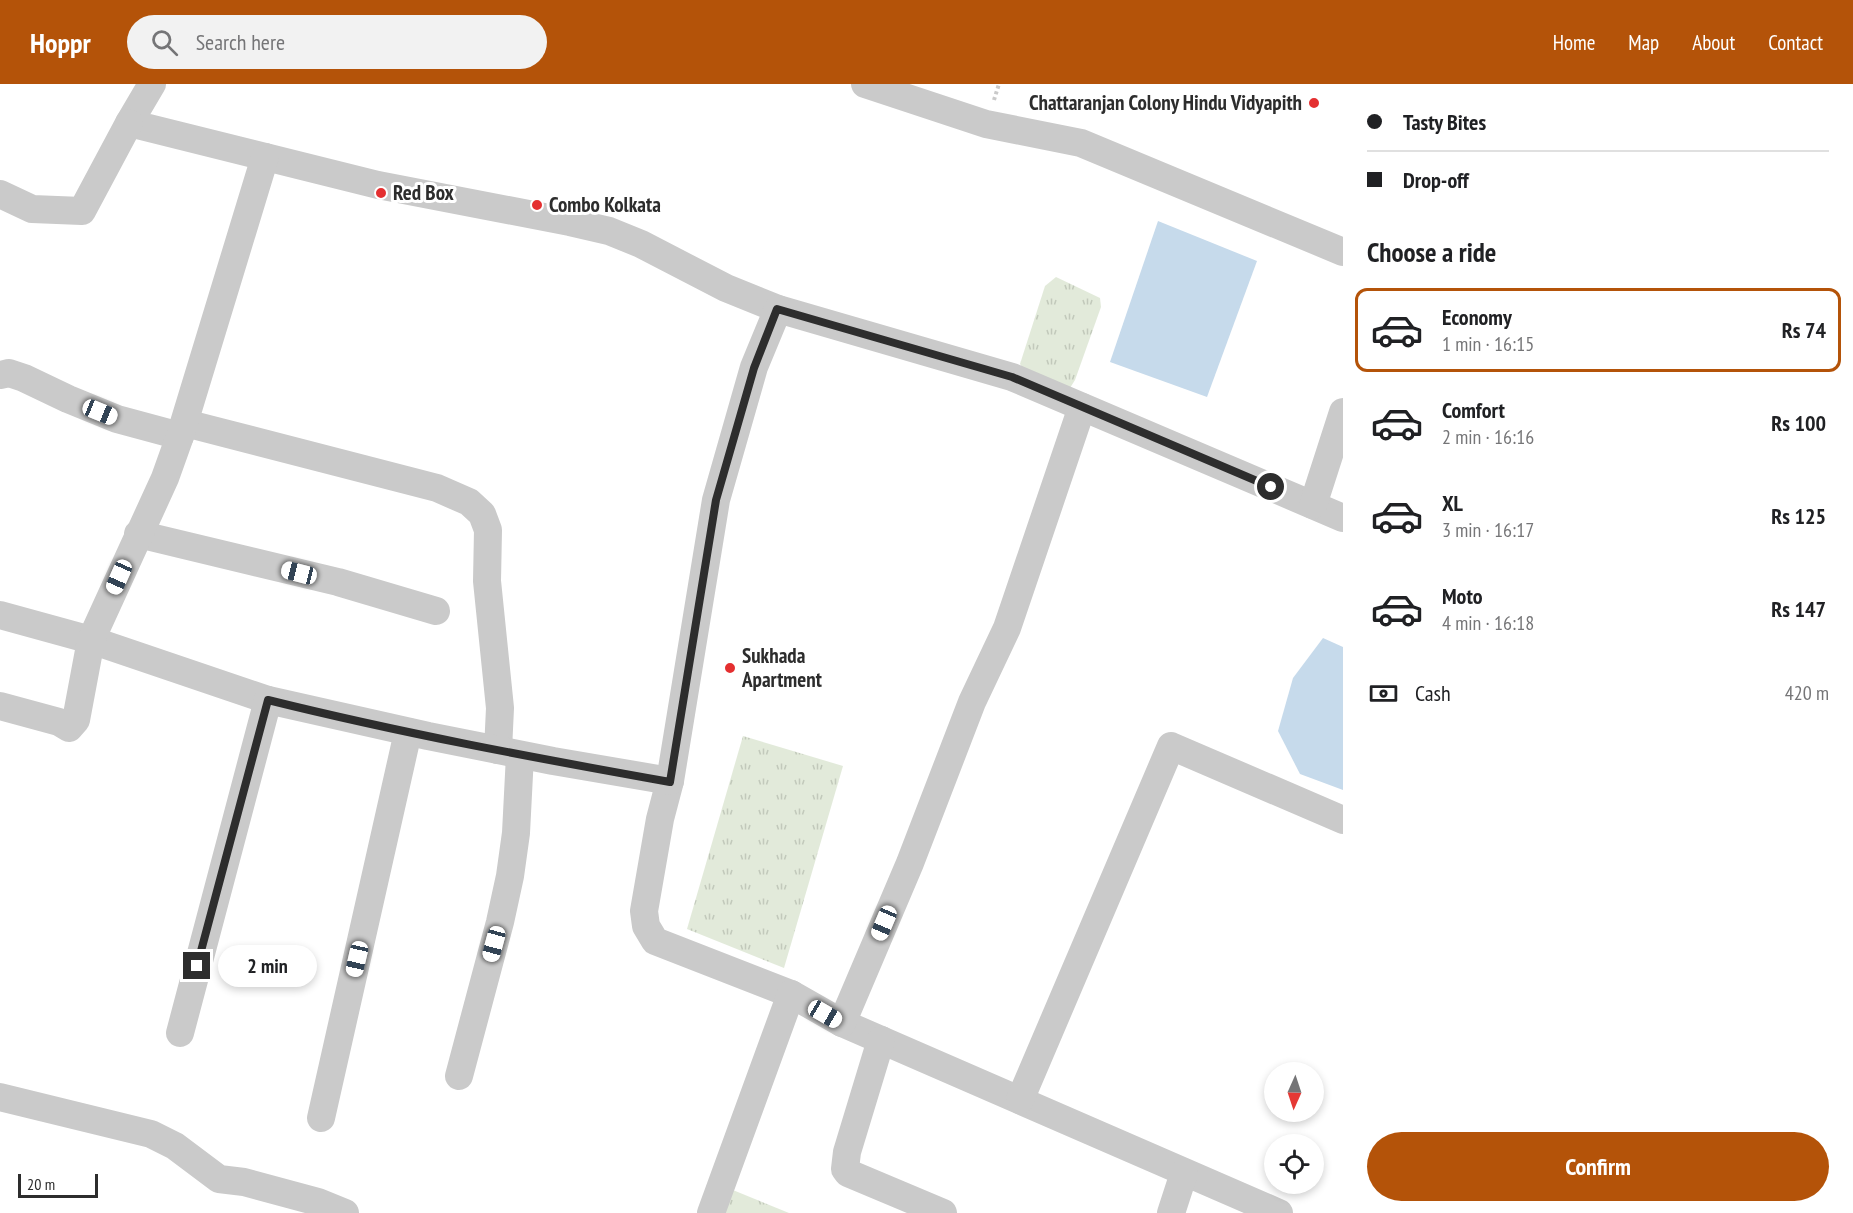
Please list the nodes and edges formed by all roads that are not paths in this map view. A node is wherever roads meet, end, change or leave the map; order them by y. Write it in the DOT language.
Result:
graph roads {
  1 [pos="152,84"];
  2 [pos="865,84"];
  3 [pos="129,123"];
  4 [pos="265,157"];
  5 [pos="0,194"];
  6 [pos="1343,252"];
  7 [pos="777,309"];
  8 [pos="0,375"];
  9 [pos="1082,407"];
  10 [pos="1343,412"];
  11 [pos="183,430"];
  12 [pos="1312,505"];
  13 [pos="1343,518"];
  14 [pos="138,534"];
  15 [pos="436,611"];
  16 [pos="0,615"];
  17 [pos="91,640"];
  18 [pos="268,700"];
  19 [pos="0,706"];
  20 [pos="408,732"];
  21 [pos="509,752"];
  22 [pos="670,782"];
  23 [pos="1343,820"];
  24 [pos="791,994"];
  25 [pos="842,1023"];
  26 [pos="180,1033"];
  27 [pos="881,1040"];
  28 [pos="459,1076"];
  29 [pos="0,1097"];
  30 [pos="1020,1100"];
  31 [pos="321,1118"];
  32 [pos="1184,1173"];
  33 [pos="345,1213"];
  34 [pos="711,1213"];
  35 [pos="943,1213"];
  36 [pos="1171,1213"];
  37 [pos="1279,1213"];
  1 -- 3 [label="street"];
  2 -- 6 [label="street"];
  3 -- 4 [label="street"];
  3 -- 5 [label="street"];
  4 -- 7 [label="street"];
  4 -- 11 [label="street"];
  7 -- 9 [label="street"];
  7 -- 22 [label="street"];
  8 -- 11 [label="street"];
  9 -- 12 [label="street"];
  9 -- 25 [label="street"];
  10 -- 12 [label="street"];
  11 -- 14 [label="street"];
  11 -- 21 [label="street"];
  12 -- 13 [label="street"];
  14 -- 15 [label="street"];
  14 -- 17 [label="street"];
  16 -- 17 [label="street"];
  17 -- 18 [label="street"];
  17 -- 19 [label="street"];
  18 -- 20 [label="street"];
  18 -- 26 [label="street"];
  20 -- 21 [label="street"];
  20 -- 31 [label="street"];
  21 -- 22 [label="street"];
  21 -- 28 [label="street"];
  22 -- 24 [label="street"];
  23 -- 30 [label="street"];
  24 -- 25 [label="street"];
  24 -- 34 [label="street"];
  25 -- 27 [label="street"];
  27 -- 30 [label="street"];
  27 -- 35 [label="street"];
  29 -- 33 [label="street"];
  30 -- 32 [label="street"];
  32 -- 36 [label="street"];
  32 -- 37 [label="street"];
}
